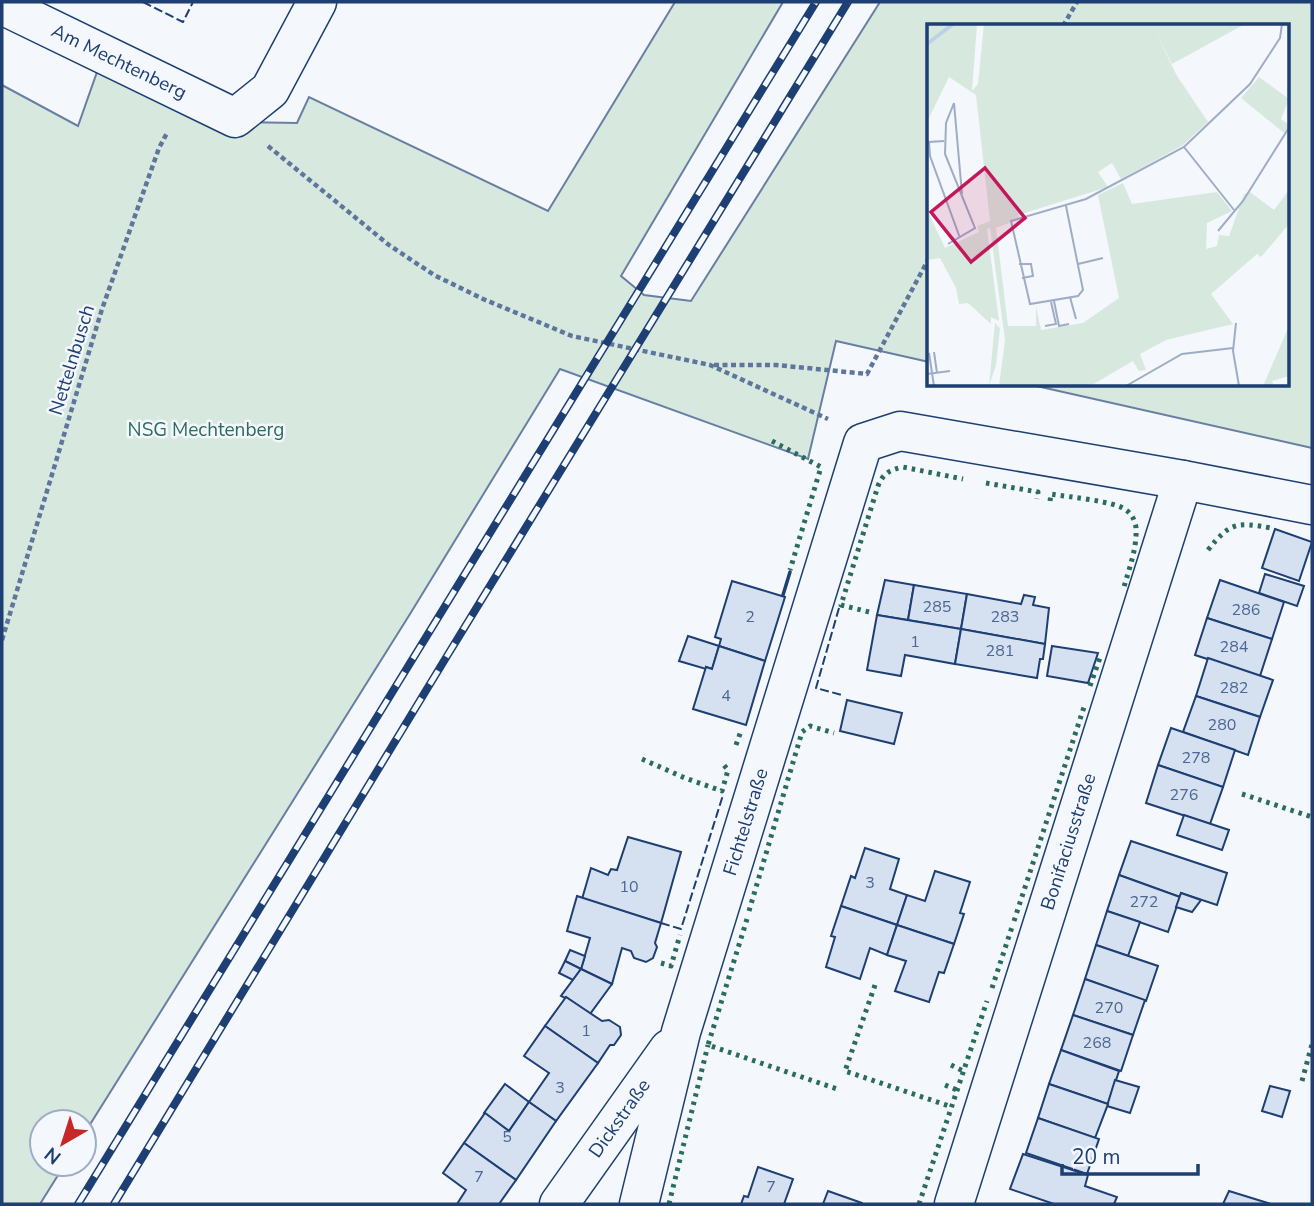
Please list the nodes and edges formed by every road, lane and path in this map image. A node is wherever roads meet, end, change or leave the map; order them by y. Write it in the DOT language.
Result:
graph roads {
  1 [pos="317,2"];
  2 [pos="1077,2"];
  3 [pos="2,5"];
  4 [pos="1064,24"];
  5 [pos="186,94"];
  6 [pos="235,118"];
  7 [pos="927,262"];
  8 [pos="710,365"];
  9 [pos="863,443"];
  10 [pos="1183,480"];
  11 [pos="1312,505"];
  12 [pos="2,640"];
  13 [pos="681,1032"];
  14 [pos="559,1204"];
  15 [pos="639,1204"];
  16 [pos="954,1204"];
  1 -- 6 [label="street"];
  2 -- 4 [label="path"];
  3 -- 5 [label="street, Am Mechtenberg"];
  5 -- 6 [label="street, Am Mechtenberg"];
  5 -- 12 [label="path, Nettelnbusch"];
  6 -- 8 [label="path"];
  7 -- 8 [label="path"];
  8 -- 9 [label="path"];
  9 -- 10 [label="street"];
  9 -- 13 [label="street, Fichtelstraße"];
  10 -- 11 [label="street"];
  10 -- 16 [label="street, Bonifaciusstraße"];
  13 -- 14 [label="street, Dickstraße"];
  13 -- 15 [label="street, Fichtelstraße"];
}
